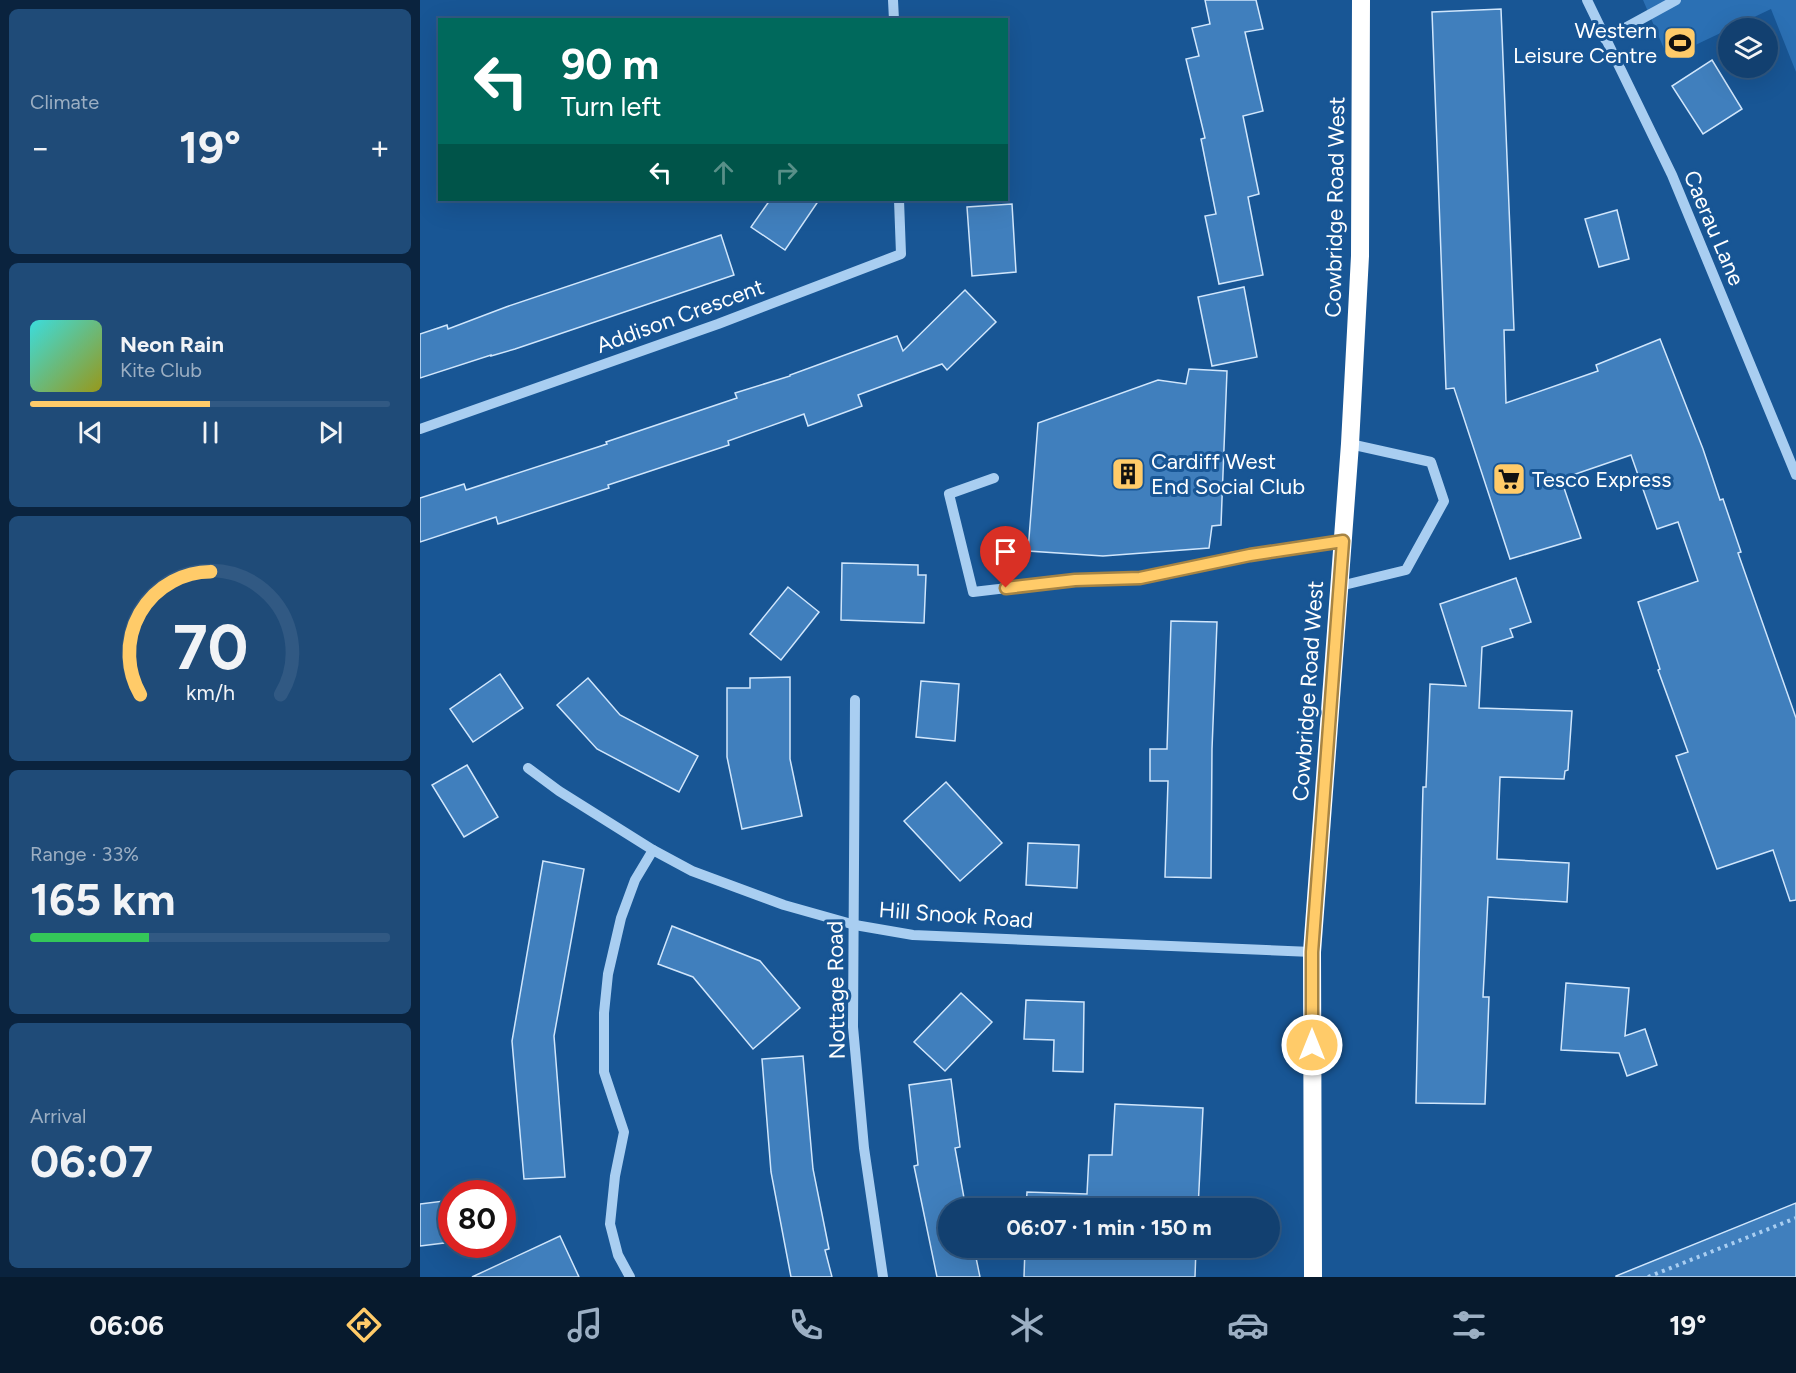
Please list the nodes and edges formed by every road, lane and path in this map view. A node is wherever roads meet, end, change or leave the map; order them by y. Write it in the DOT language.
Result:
graph roads {
  1 [pos="893,0"];
  2 [pos="1361,0"];
  3 [pos="1587,0"];
  4 [pos="1676,0"];
  5 [pos="894,18"];
  6 [pos="1605,39"];
  7 [pos="899,201"];
  8 [pos="420,429"];
  9 [pos="1350,444"];
  10 [pos="1796,475"];
  11 [pos="994,478"];
  12 [pos="1343,541"];
  13 [pos="1340,586"];
  14 [pos="855,700"];
  15 [pos="528,768"];
  16 [pos="653,850"];
  17 [pos="855,925"];
  18 [pos="1312,952"];
  19 [pos="1796,1218"];
  20 [pos="630,1277"];
  21 [pos="883,1277"];
  22 [pos="1313,1277"];
  23 [pos="1648,1277"];
  1 -- 5 [label="street"];
  2 -- 9 [label="highway, Cowbridge Road West"];
  3 -- 6 [label="street, Caerau Lane"];
  4 -- 6 [label="street"];
  6 -- 10 [label="street, Caerau Lane"];
  7 -- 8 [label="street, Addison Crescent"];
  9 -- 12 [label="highway, Cowbridge Road West"];
  9 -- 13 [label="street"];
  11 -- 12 [label="street"];
  12 -- 13 [label="highway, Cowbridge Road West"];
  13 -- 18 [label="highway, Cowbridge Road West"];
  14 -- 17 [label="street, Nottage Road"];
  15 -- 16 [label="street, Hill Snook Road"];
  16 -- 17 [label="street, Hill Snook Road"];
  16 -- 20 [label="street"];
  17 -- 18 [label="street, Hill Snook Road"];
  17 -- 21 [label="street, Nottage Road"];
  18 -- 22 [label="highway, Cowbridge Road West"];
  19 -- 23 [label="path"];
}
